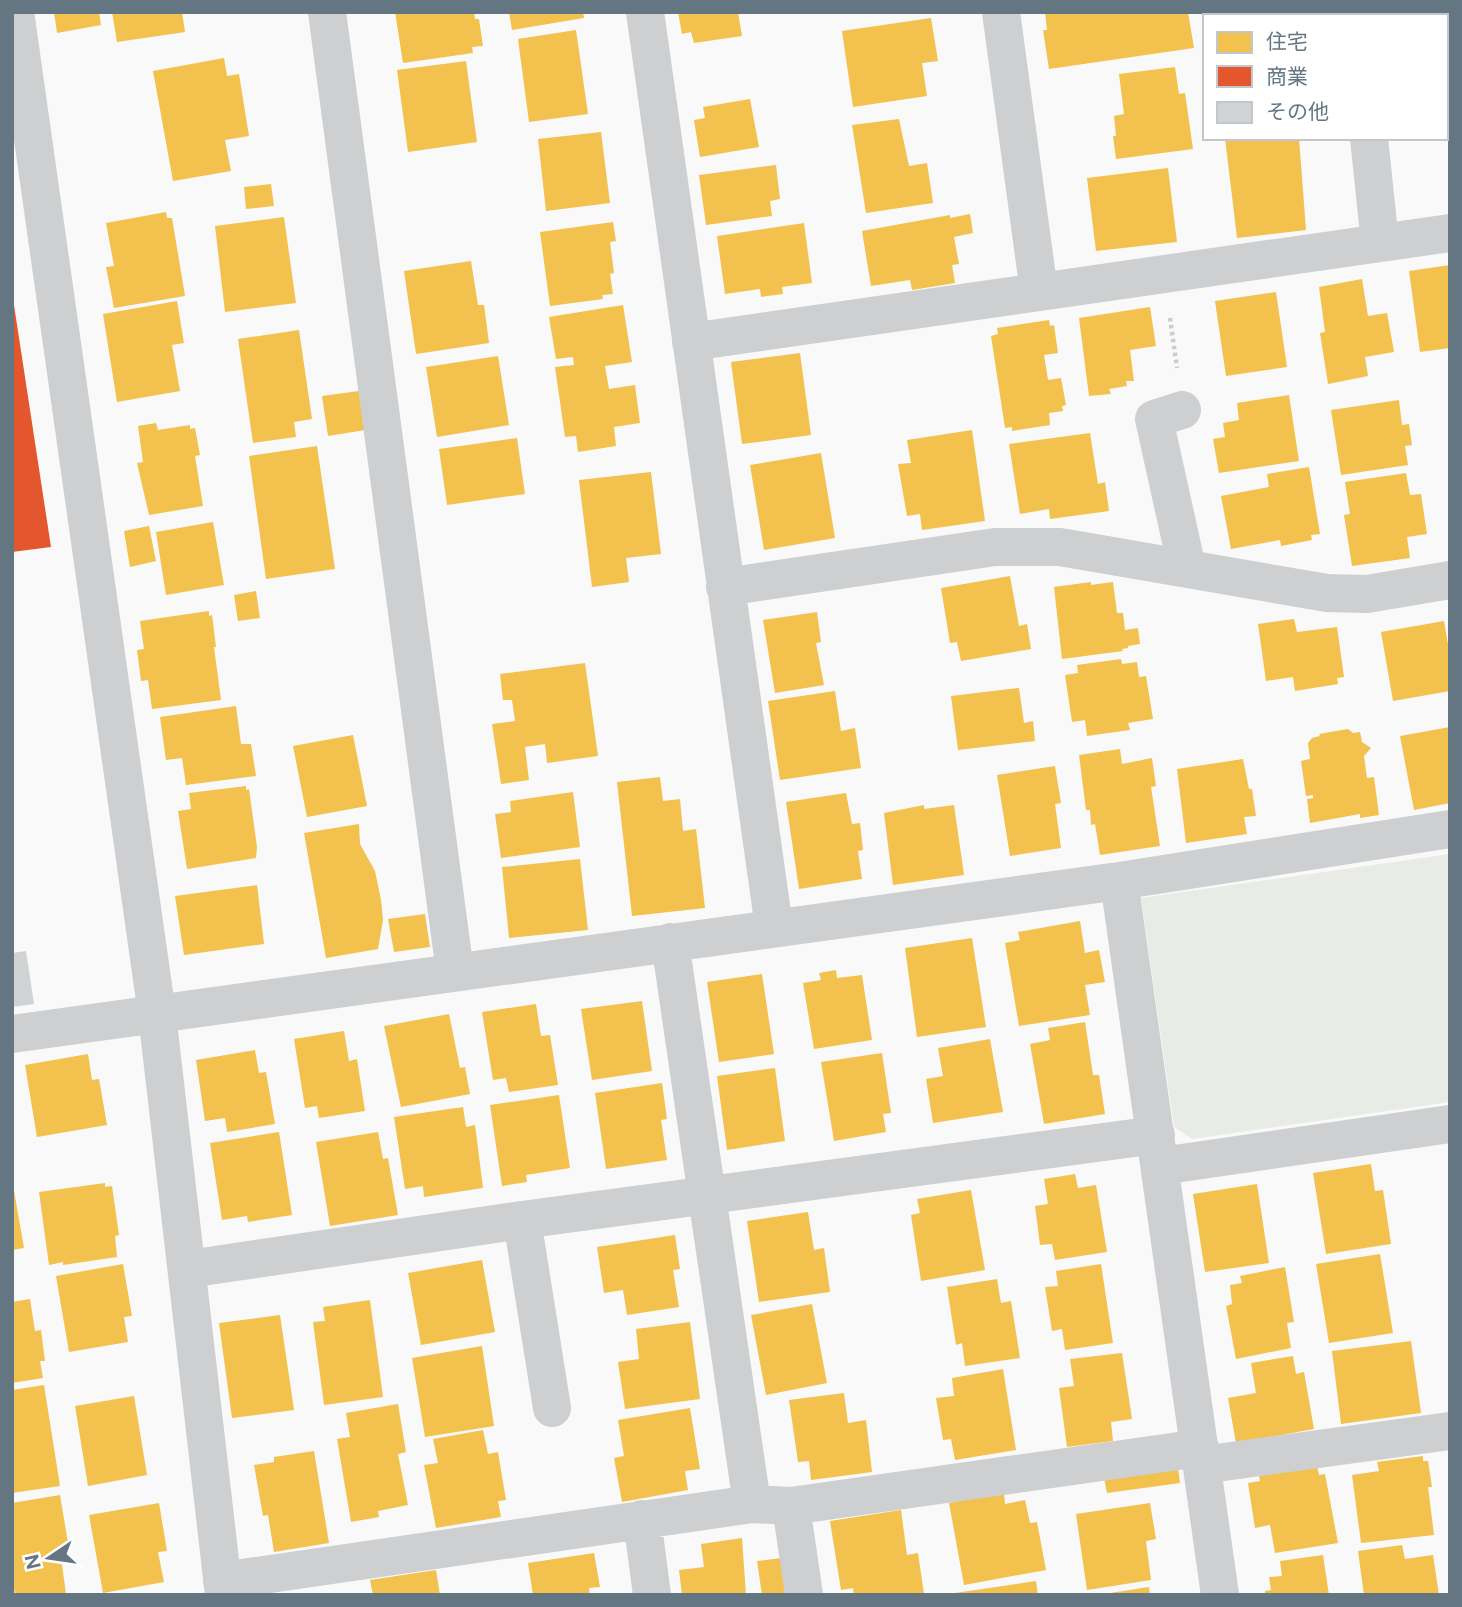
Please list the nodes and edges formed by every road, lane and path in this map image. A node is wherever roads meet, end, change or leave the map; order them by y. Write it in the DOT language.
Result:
graph roads {
  1 [pos="15,12"];
  2 [pos="327,12"];
  3 [pos="645,12"];
  4 [pos="1001,12"];
  5 [pos="1369,140"];
  6 [pos="1450,233"];
  7 [pos="1380,243"];
  8 [pos="1164,274"];
  9 [pos="1039,292"];
  10 [pos="691,342"];
  11 [pos="1182,410"];
  12 [pos="1187,568"];
  13 [pos="1450,580"];
  14 [pos="725,587"];
  15 [pos="1450,829"];
  16 [pos="1119,881"];
  17 [pos="774,927"];
  18 [pos="670,942"];
  19 [pos="455,972"];
  20 [pos="157,1014"];
  21 [pos="12,1034"];
  22 [pos="1450,1124"];
  23 [pos="1159,1150"];
  24 [pos="707,1195"];
  25 [pos="523,1220"];
  26 [pos="188,1269"];
  27 [pos="552,1408"];
  28 [pos="1450,1431"];
  29 [pos="1201,1457"];
  30 [pos="752,1504"];
  31 [pos="791,1506"];
  32 [pos="642,1519"];
  33 [pos="223,1588"];
  34 [pos="652,1595"];
  35 [pos="804,1595"];
  36 [pos="1220,1595"];
  1 -- 20 [label="street"];
  2 -- 19 [label="street"];
  3 -- 10 [label="street"];
  4 -- 9 [label="street"];
  5 -- 7 [label="street"];
  6 -- 7 [label="street"];
  7 -- 8 [label="street"];
  8 -- 9 [label="street"];
  8 -- 11 [label="path"];
  9 -- 10 [label="street"];
  10 -- 14 [label="street"];
  11 -- 12 [label="street"];
  12 -- 13 [label="street"];
  12 -- 14 [label="street"];
  14 -- 17 [label="street"];
  15 -- 16 [label="street"];
  16 -- 17 [label="street"];
  16 -- 23 [label="street"];
  17 -- 18 [label="street"];
  18 -- 19 [label="street"];
  18 -- 24 [label="street"];
  19 -- 20 [label="street"];
  20 -- 21 [label="street"];
  20 -- 26 [label="street"];
  22 -- 23 [label="street"];
  23 -- 24 [label="street"];
  23 -- 29 [label="street"];
  24 -- 25 [label="street"];
  24 -- 30 [label="street"];
  25 -- 26 [label="street"];
  25 -- 27 [label="street"];
  26 -- 33 [label="street"];
  28 -- 29 [label="street"];
  29 -- 31 [label="street"];
  29 -- 36 [label="street"];
  30 -- 31 [label="street"];
  30 -- 32 [label="street"];
  31 -- 35 [label="street"];
  32 -- 33 [label="street"];
  32 -- 34 [label="street"];
}
